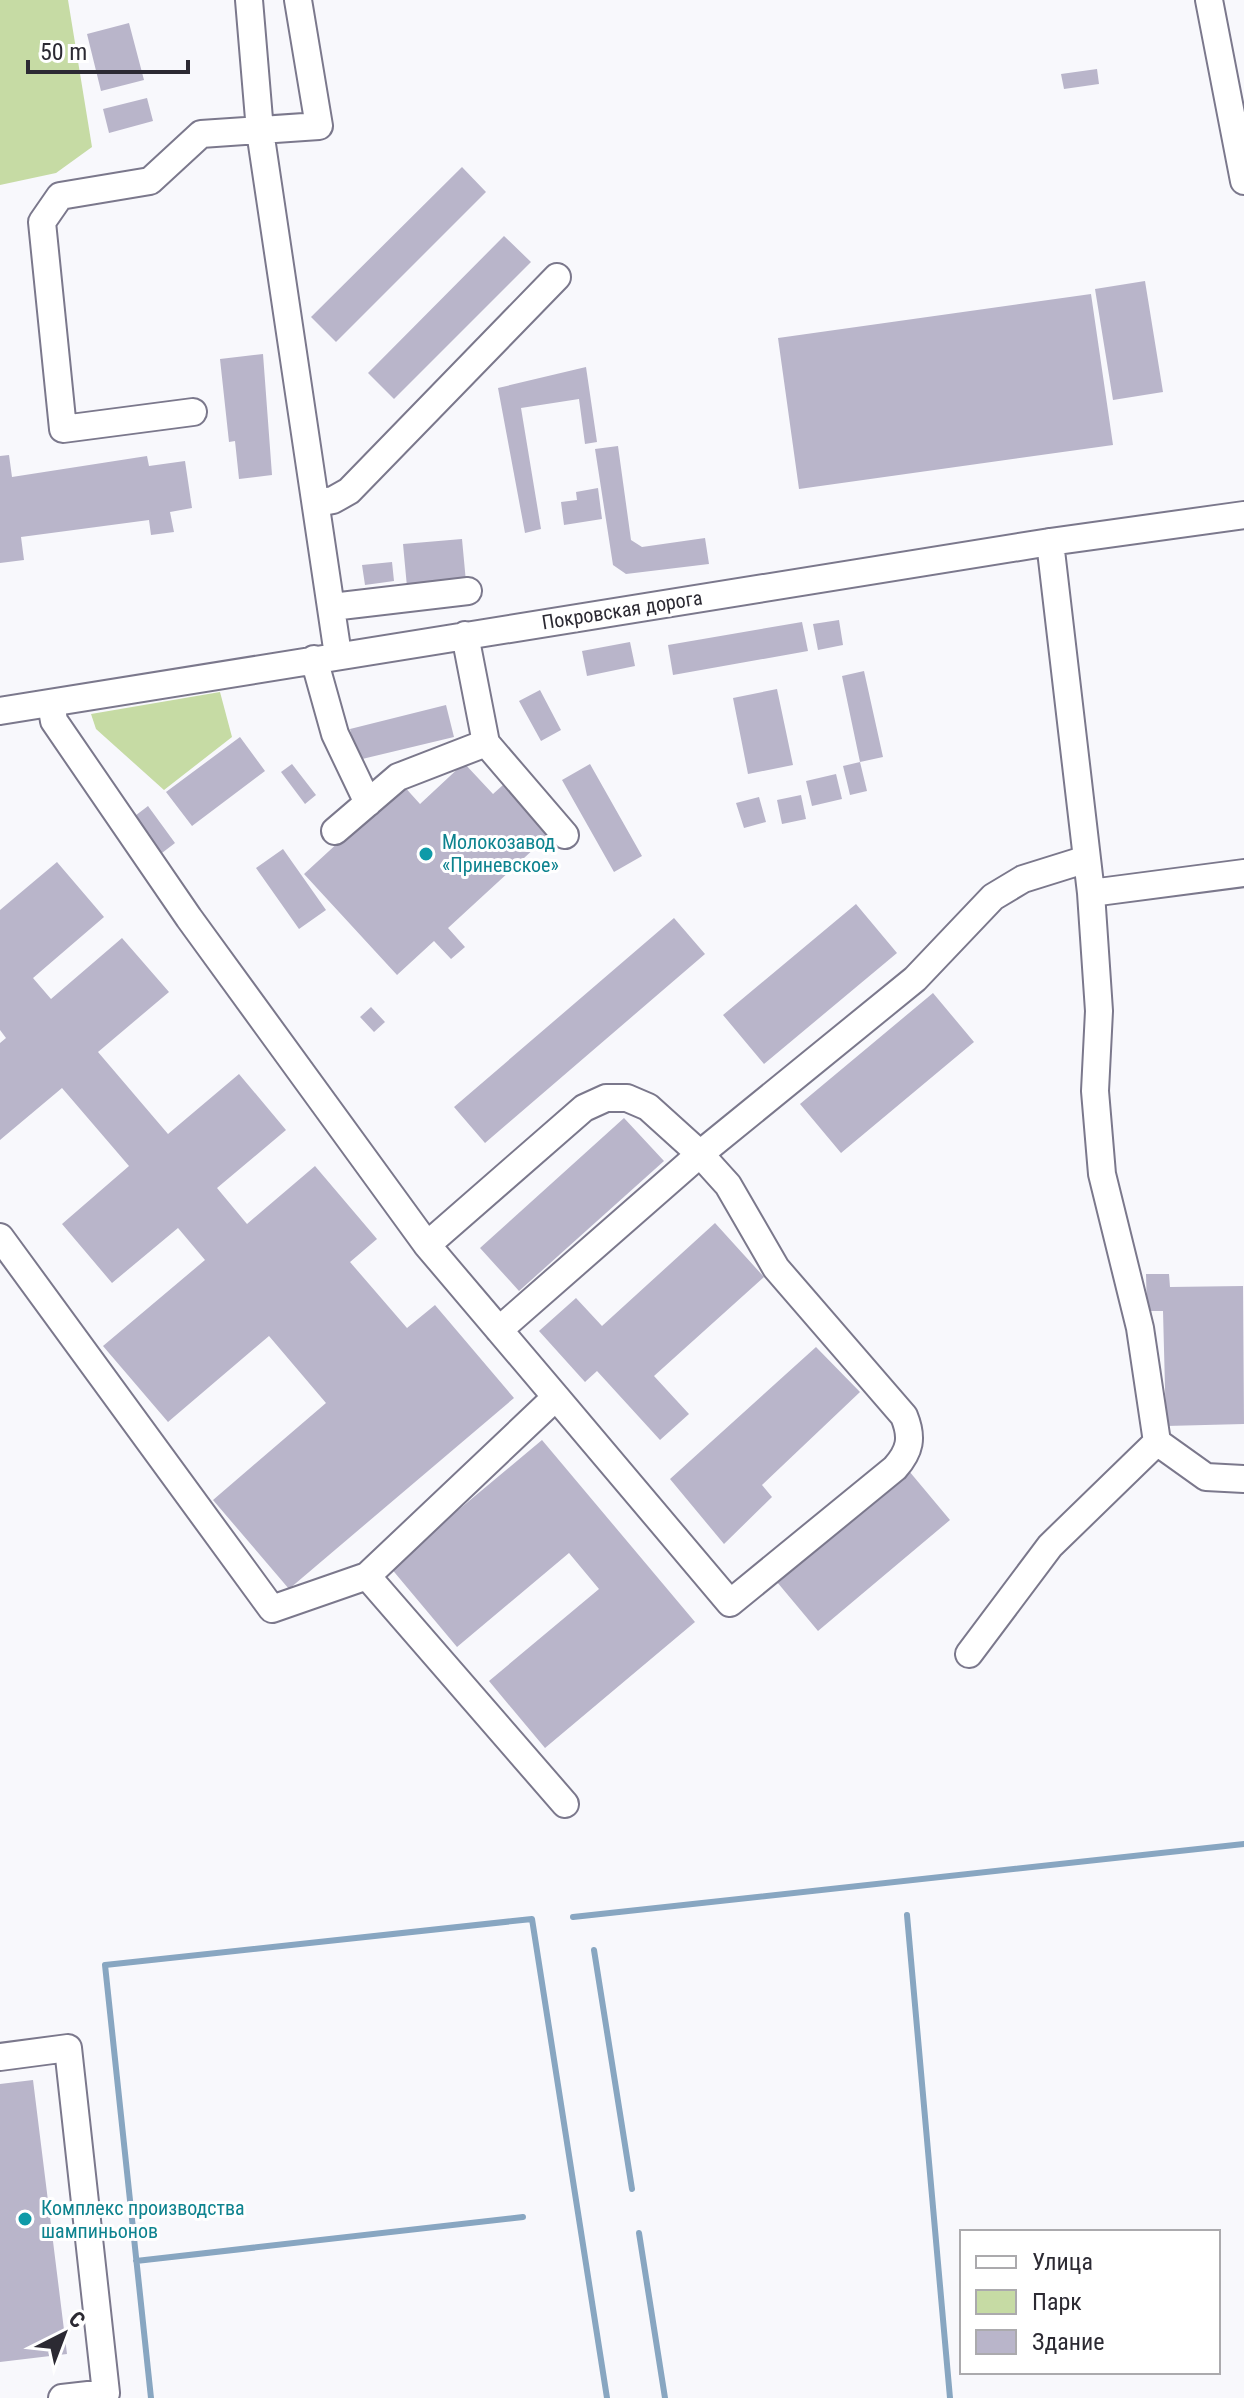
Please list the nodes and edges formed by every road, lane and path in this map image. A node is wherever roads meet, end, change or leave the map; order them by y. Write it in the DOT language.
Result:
graph roads {
  1 [pos="249,0"];
  2 [pos="298,0"];
  3 [pos="1209,0"];
  4 [pos="260,131"];
  5 [pos="1244,181"];
  6 [pos="557,277"];
  7 [pos="193,412"];
  8 [pos="317,503"];
  9 [pos="1244,515"];
  10 [pos="1050,542"];
  11 [pos="468,591"];
  12 [pos="332,607"];
  13 [pos="465,635"];
  14 [pos="326,657"];
  15 [pos="51,703"];
  16 [pos="0,711"];
  17 [pos="486,743"];
  18 [pos="368,803"];
  19 [pos="335,831"];
  20 [pos="565,835"];
  21 [pos="1087,859"];
  22 [pos="1244,873"];
  23 [pos="1091,893"];
  24 [pos="700,1154"];
  25 [pos="0,1237"];
  26 [pos="427,1245"];
  27 [pos="499,1330"];
  28 [pos="556,1397"];
  29 [pos="1157,1442"];
  30 [pos="1244,1479"];
  31 [pos="367,1576"];
  32 [pos="969,1654"];
  33 [pos="565,1804"];
  34 [pos="0,2057"];
  35 [pos="62,2398"];
  1 -- 4 [label="street"];
  2 -- 4 [label="street"];
  3 -- 5 [label="street"];
  4 -- 7 [label="street"];
  4 -- 8 [label="street"];
  6 -- 8 [label="street"];
  8 -- 12 [label="street"];
  9 -- 10 [label="street, Покровская дорога"];
  10 -- 13 [label="street, Покровская дорога"];
  10 -- 21 [label="street"];
  11 -- 12 [label="street"];
  12 -- 14 [label="street"];
  13 -- 14 [label="street, Покровская дорога"];
  13 -- 17 [label="street"];
  14 -- 15 [label="street, Покровская дорога"];
  14 -- 18 [label="street"];
  15 -- 16 [label="street, Покровская дорога"];
  15 -- 26 [label="street"];
  17 -- 18 [label="street"];
  17 -- 20 [label="street"];
  18 -- 19 [label="street"];
  21 -- 23 [label="street"];
  21 -- 24 [label="street"];
  22 -- 23 [label="street"];
  23 -- 29 [label="street"];
  24 -- 26 [label="street"];
  24 -- 27 [label="street"];
  24 -- 28 [label="street"];
  25 -- 31 [label="street"];
  26 -- 27 [label="street"];
  27 -- 28 [label="street"];
  28 -- 31 [label="street"];
  29 -- 30 [label="street"];
  29 -- 32 [label="street"];
  31 -- 33 [label="street"];
  34 -- 35 [label="street"];
}
